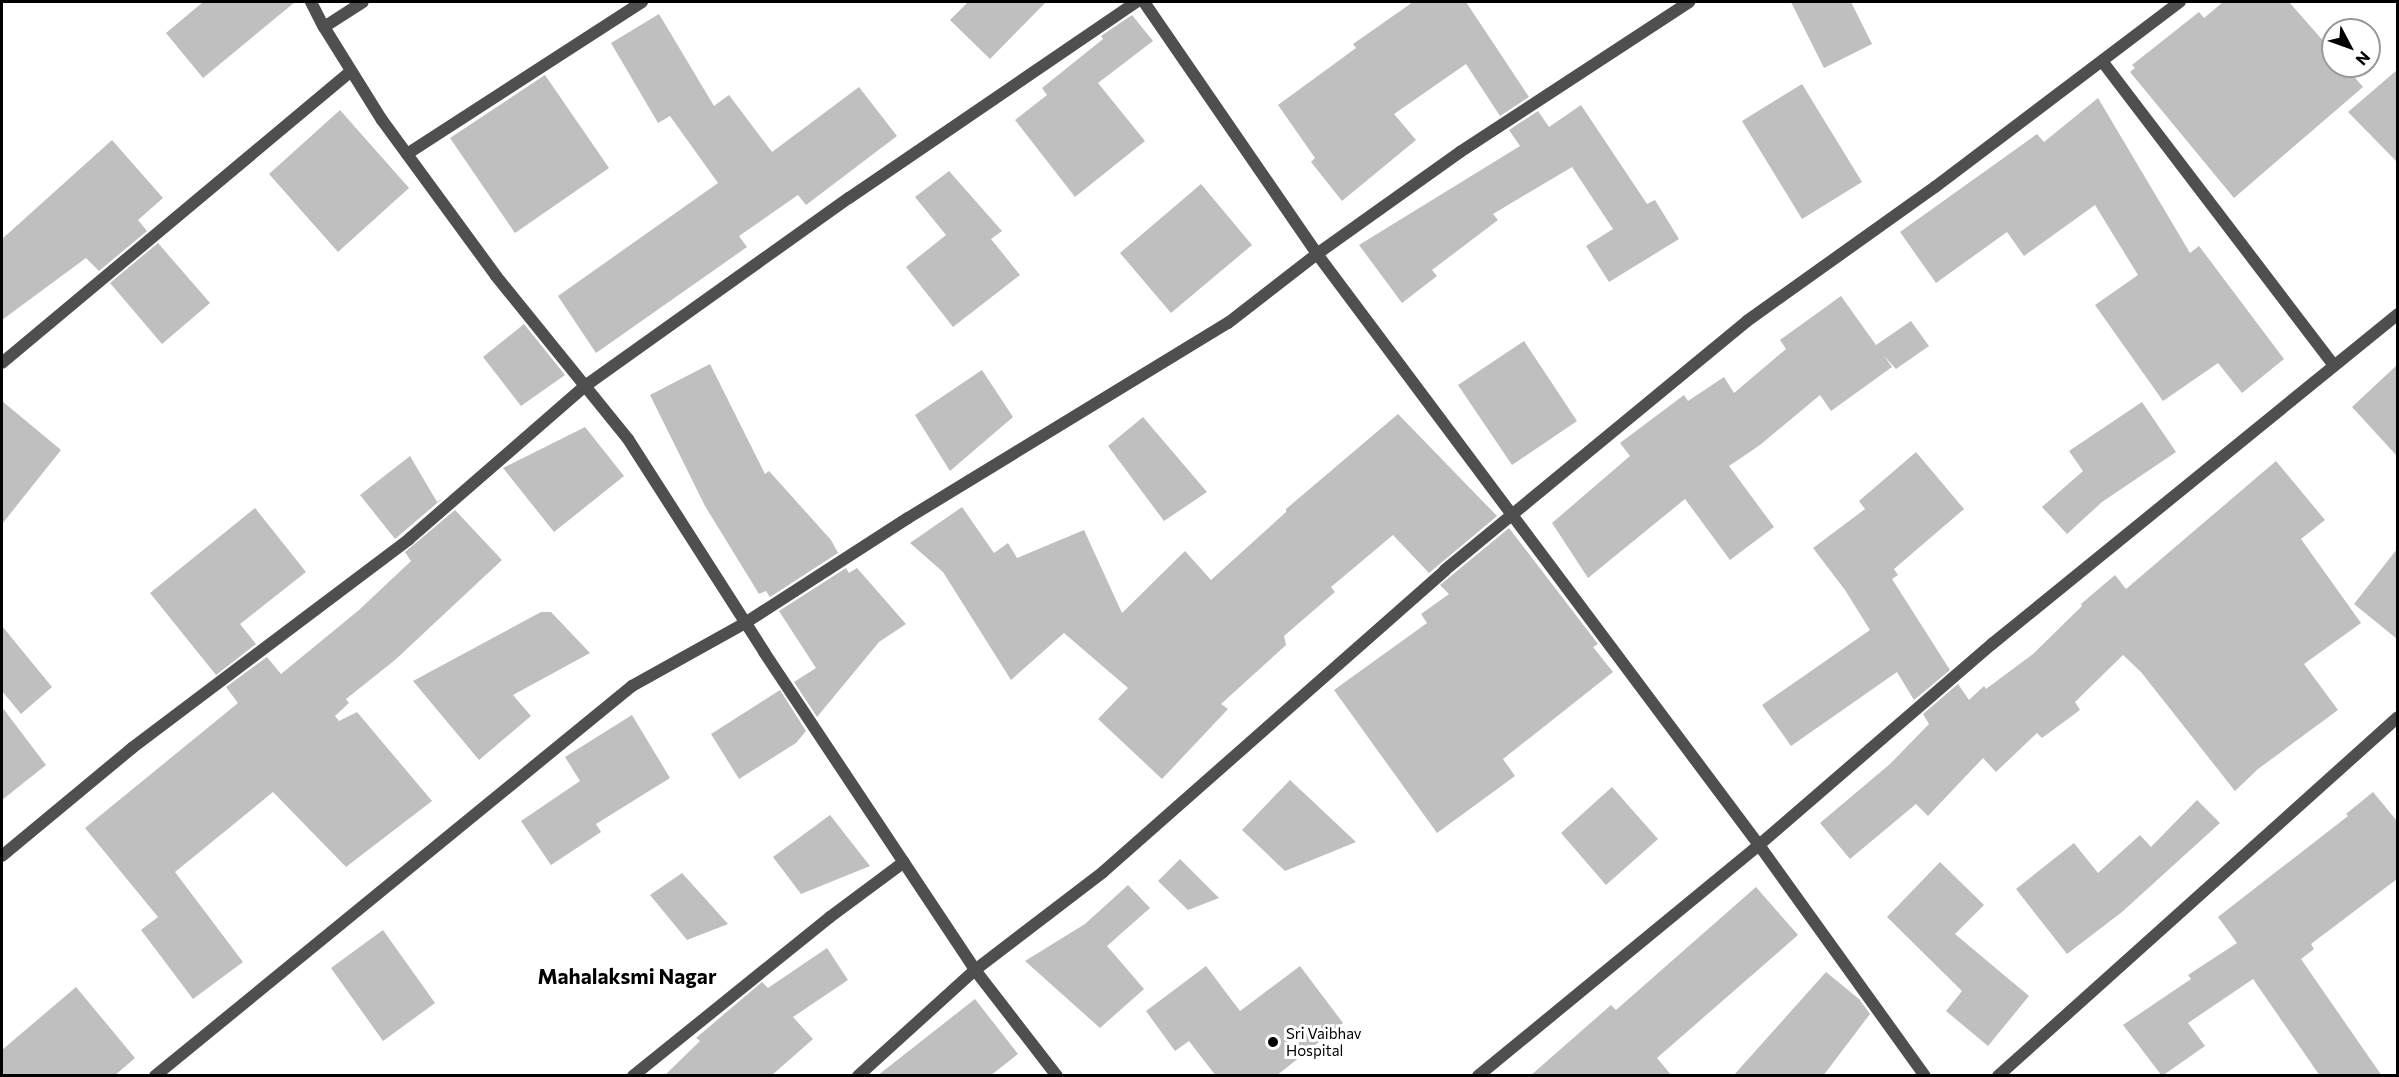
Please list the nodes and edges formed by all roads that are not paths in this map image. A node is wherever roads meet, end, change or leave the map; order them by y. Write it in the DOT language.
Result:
graph roads {
  1 [pos="311,2"];
  2 [pos="363,2"];
  3 [pos="642,2"];
  4 [pos="1136,2"];
  5 [pos="1144,2"];
  6 [pos="1689,2"];
  7 [pos="2180,2"];
  8 [pos="324,27"];
  9 [pos="2102,61"];
  10 [pos="351,71"];
  11 [pos="407,154"];
  12 [pos="1317,254"];
  13 [pos="2397,314"];
  14 [pos="2,363"];
  15 [pos="2334,365"];
  16 [pos="585,386"];
  17 [pos="1513,514"];
  18 [pos="745,623"];
  19 [pos="2397,717"];
  20 [pos="1759,845"];
  21 [pos="2,856"];
  22 [pos="904,862"];
  23 [pos="975,970"];
  24 [pos="156,1076"];
  25 [pos="633,1076"];
  26 [pos="858,1076"];
  27 [pos="1057,1076"];
  28 [pos="1478,1076"];
  29 [pos="1925,1076"];
  30 [pos="1998,1076"];
  1 -- 8 [label="street"];
  2 -- 8 [label="street"];
  3 -- 11 [label="street"];
  4 -- 16 [label="street"];
  5 -- 12 [label="street"];
  6 -- 12 [label="street"];
  7 -- 9 [label="street"];
  8 -- 10 [label="street"];
  9 -- 15 [label="street"];
  9 -- 17 [label="street"];
  10 -- 11 [label="street"];
  10 -- 14 [label="street"];
  11 -- 16 [label="street"];
  12 -- 17 [label="street"];
  12 -- 18 [label="street"];
  13 -- 15 [label="street"];
  15 -- 20 [label="street"];
  16 -- 18 [label="street"];
  16 -- 21 [label="street"];
  17 -- 20 [label="street"];
  17 -- 23 [label="street"];
  18 -- 22 [label="street"];
  18 -- 24 [label="street"];
  19 -- 30 [label="street"];
  20 -- 28 [label="street"];
  20 -- 29 [label="street"];
  22 -- 23 [label="street"];
  22 -- 25 [label="street"];
  23 -- 26 [label="street"];
  23 -- 27 [label="street"];
}
